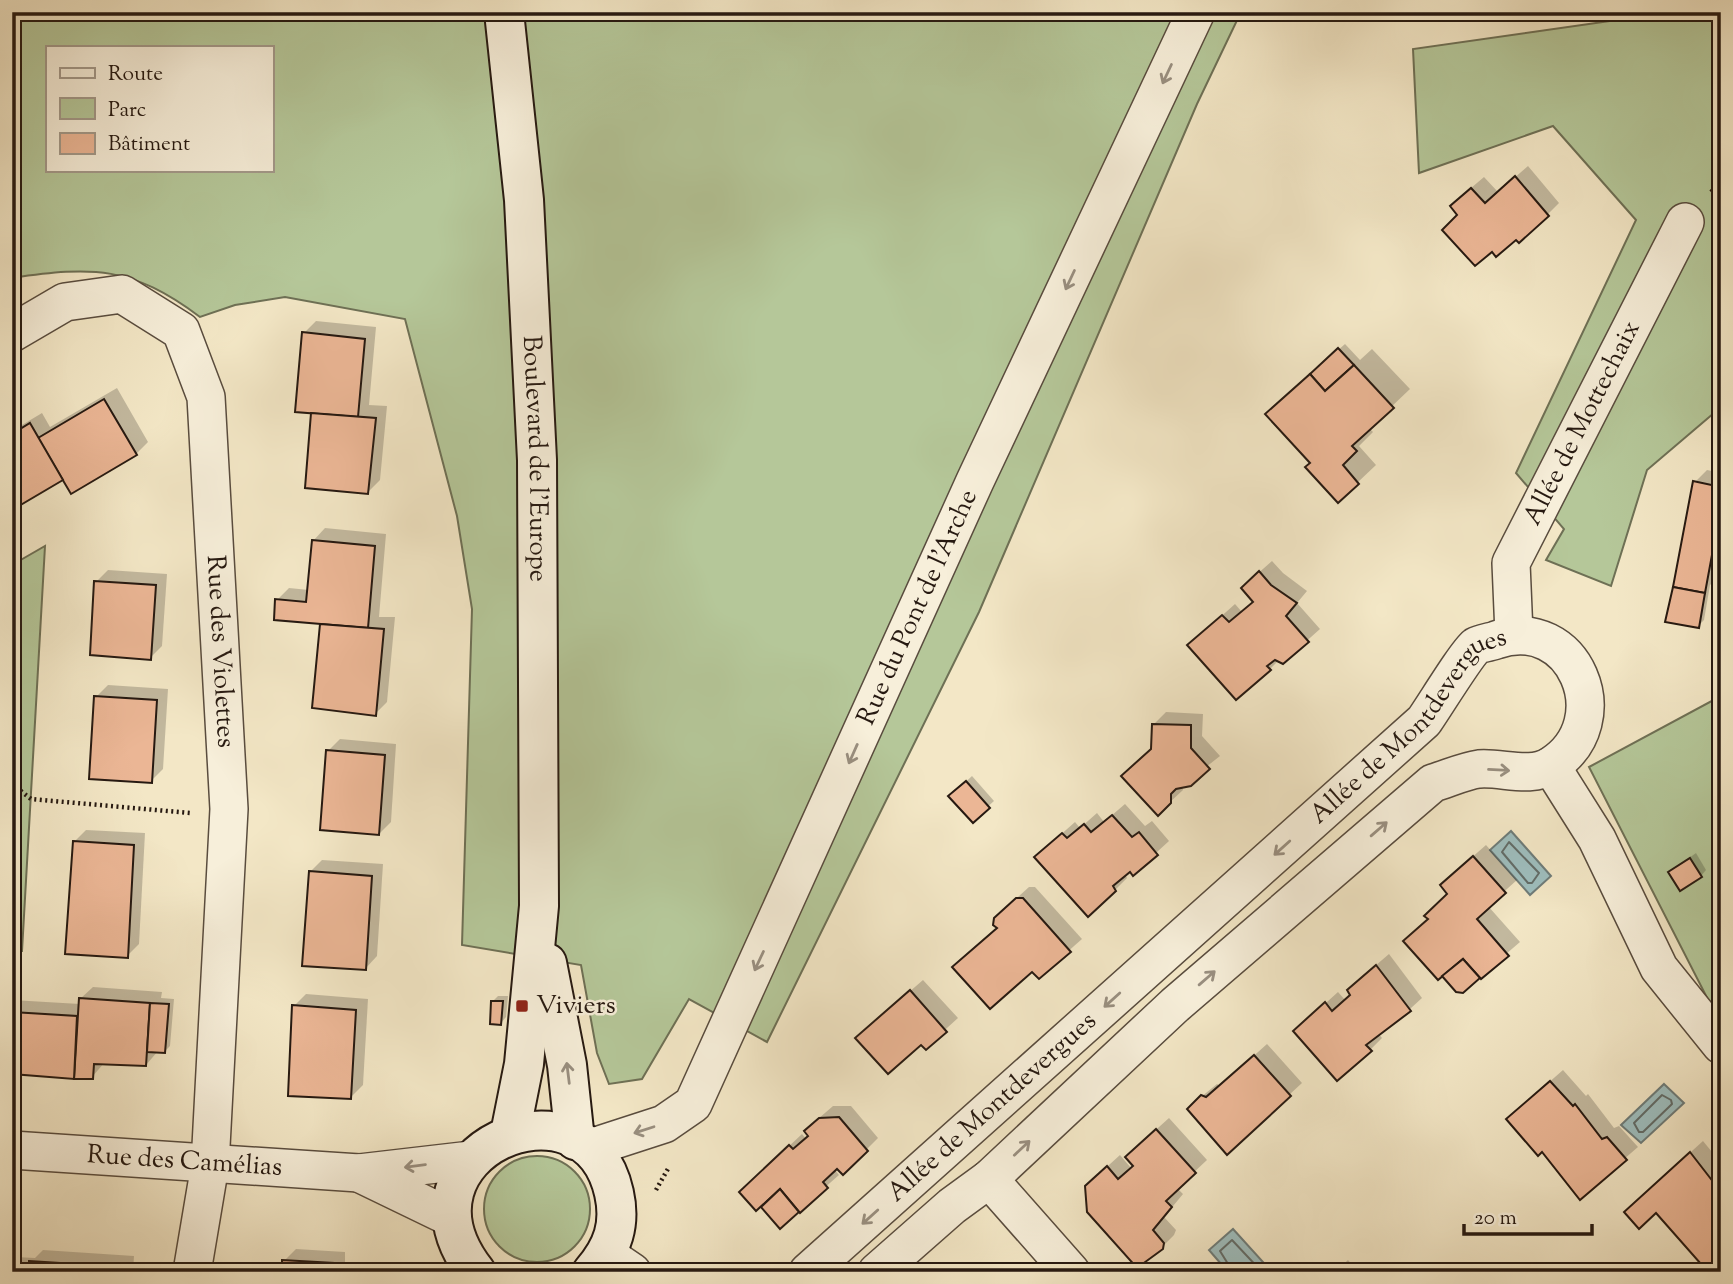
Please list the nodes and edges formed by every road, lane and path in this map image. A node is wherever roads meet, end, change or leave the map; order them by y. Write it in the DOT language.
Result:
graph roads {
  1 [pos="504,12"];
  2 [pos="1196,12"];
  3 [pos="1685,222"];
  4 [pos="12,333"];
  5 [pos="1514,634"];
  6 [pos="1551,766"];
  7 [pos="13,786"];
  8 [pos="229,809"];
  9 [pos="539,906"];
  10 [pos="1721,1045"];
  11 [pos="510,1134"];
  12 [pos="582,1144"];
  13 [pos="12,1150"];
  14 [pos="471,1160"];
  15 [pos="211,1165"];
  16 [pos="359,1173"];
  17 [pos="989,1179"];
  18 [pos="452,1218"];
  19 [pos="610,1266"];
  20 [pos="192,1272"];
  21 [pos="476,1272"];
  22 [pos="808,1272"];
  23 [pos="877,1272"];
  24 [pos="1071,1272"];
  1 -- 9 [label="street, Boulevard de l'Europe"];
  2 -- 12 [label="street, Rue du Pont de l'Arche, one-way"];
  3 -- 5 [label="street, Allée de Mottechaix"];
  4 -- 8 [label="street, Rue des Violettes"];
  5 -- 6 [label="street, Allée de Montdevergues"];
  5 -- 22 [label="street, Allée de Montdevergues, one-way"];
  6 -- 10 [label="street"];
  17 -- 6 [label="street, Allée de Montdevergues, one-way"];
  7 -- 8 [label="path"];
  8 -- 15 [label="street, Rue des Violettes"];
  9 -- 11 [label="street, Boulevard de l'Europe"];
  12 -- 9 [label="street, Boulevard de l'Europe, one-way"];
  11 -- 12 [label="street"];
  11 -- 14 [label="street"];
  12 -- 19 [label="street"];
  13 -- 15 [label="street, Rue des Camélias"];
  14 -- 16 [label="street, Rue des Camélias, one-way"];
  14 -- 18 [label="street"];
  15 -- 16 [label="street, Rue des Camélias"];
  15 -- 20 [label="street, Rue des Violettes"];
  16 -- 18 [label="street, Rue des Camélias"];
  17 -- 23 [label="street, Allée de Montdevergues"];
  17 -- 24 [label="street"];
  18 -- 21 [label="street"];
}
